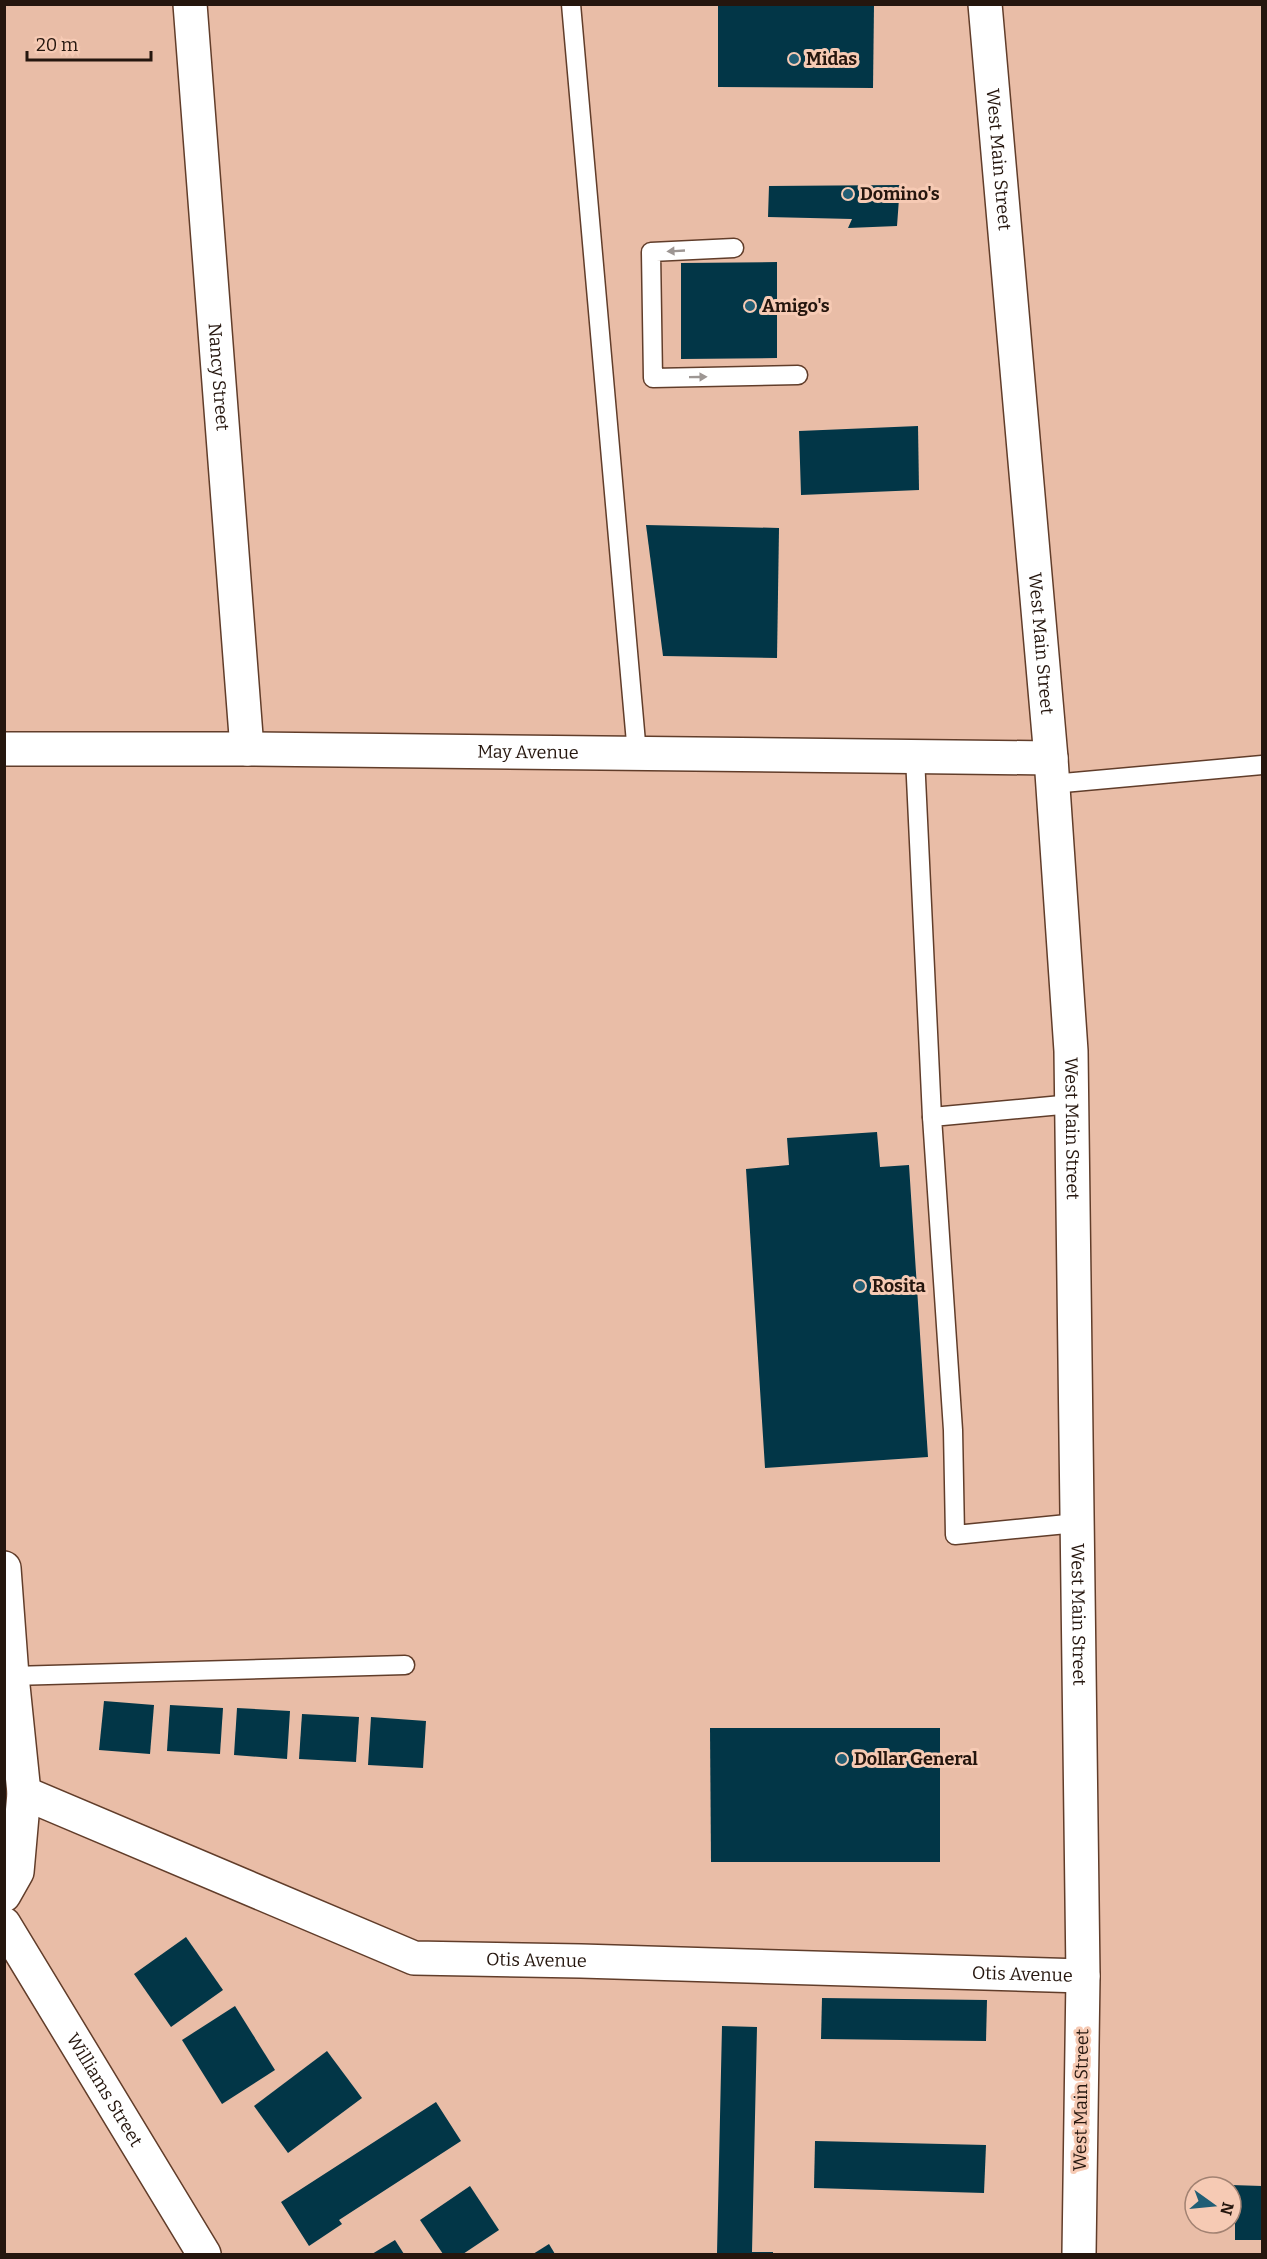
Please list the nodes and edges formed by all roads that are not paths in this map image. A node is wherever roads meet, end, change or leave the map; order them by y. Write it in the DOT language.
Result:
graph roads {
  1 [pos="190,4"];
  2 [pos="571,4"];
  3 [pos="985,4"];
  4 [pos="734,248"];
  5 [pos="798,375"];
  6 [pos="4,749"];
  7 [pos="247,749"];
  8 [pos="637,754"];
  9 [pos="915,757"];
  10 [pos="1263,765"];
  11 [pos="1052,771"];
  12 [pos="1072,1104"];
  13 [pos="932,1117"];
  14 [pos="1077,1523"];
  15 [pos="4,1568"];
  16 [pos="405,1665"];
  17 [pos="12,1677"];
  18 [pos="24,1793"];
  19 [pos="4,1895"];
  20 [pos="4,1924"];
  21 [pos="1083,1976"];
  22 [pos="204,2254"];
  23 [pos="1079,2254"];
  1 -- 7 [label="street, Nancy Street"];
  2 -- 8 [label="lane"];
  3 -- 11 [label="street, West Main Street"];
  4 -- 5 [label="lane, one-way"];
  6 -- 7 [label="street, May Avenue"];
  7 -- 8 [label="street, May Avenue"];
  8 -- 9 [label="street, May Avenue"];
  9 -- 11 [label="street, May Avenue"];
  9 -- 13 [label="lane"];
  10 -- 11 [label="lane"];
  11 -- 12 [label="street, West Main Street"];
  12 -- 13 [label="lane"];
  12 -- 14 [label="street, West Main Street"];
  13 -- 14 [label="lane"];
  14 -- 21 [label="street, West Main Street"];
  15 -- 17 [label="street"];
  16 -- 17 [label="lane"];
  17 -- 18 [label="street"];
  18 -- 19 [label="street"];
  18 -- 21 [label="street, Otis Avenue"];
  20 -- 22 [label="street, Williams Street"];
  21 -- 23 [label="street, West Main Street"];
}
